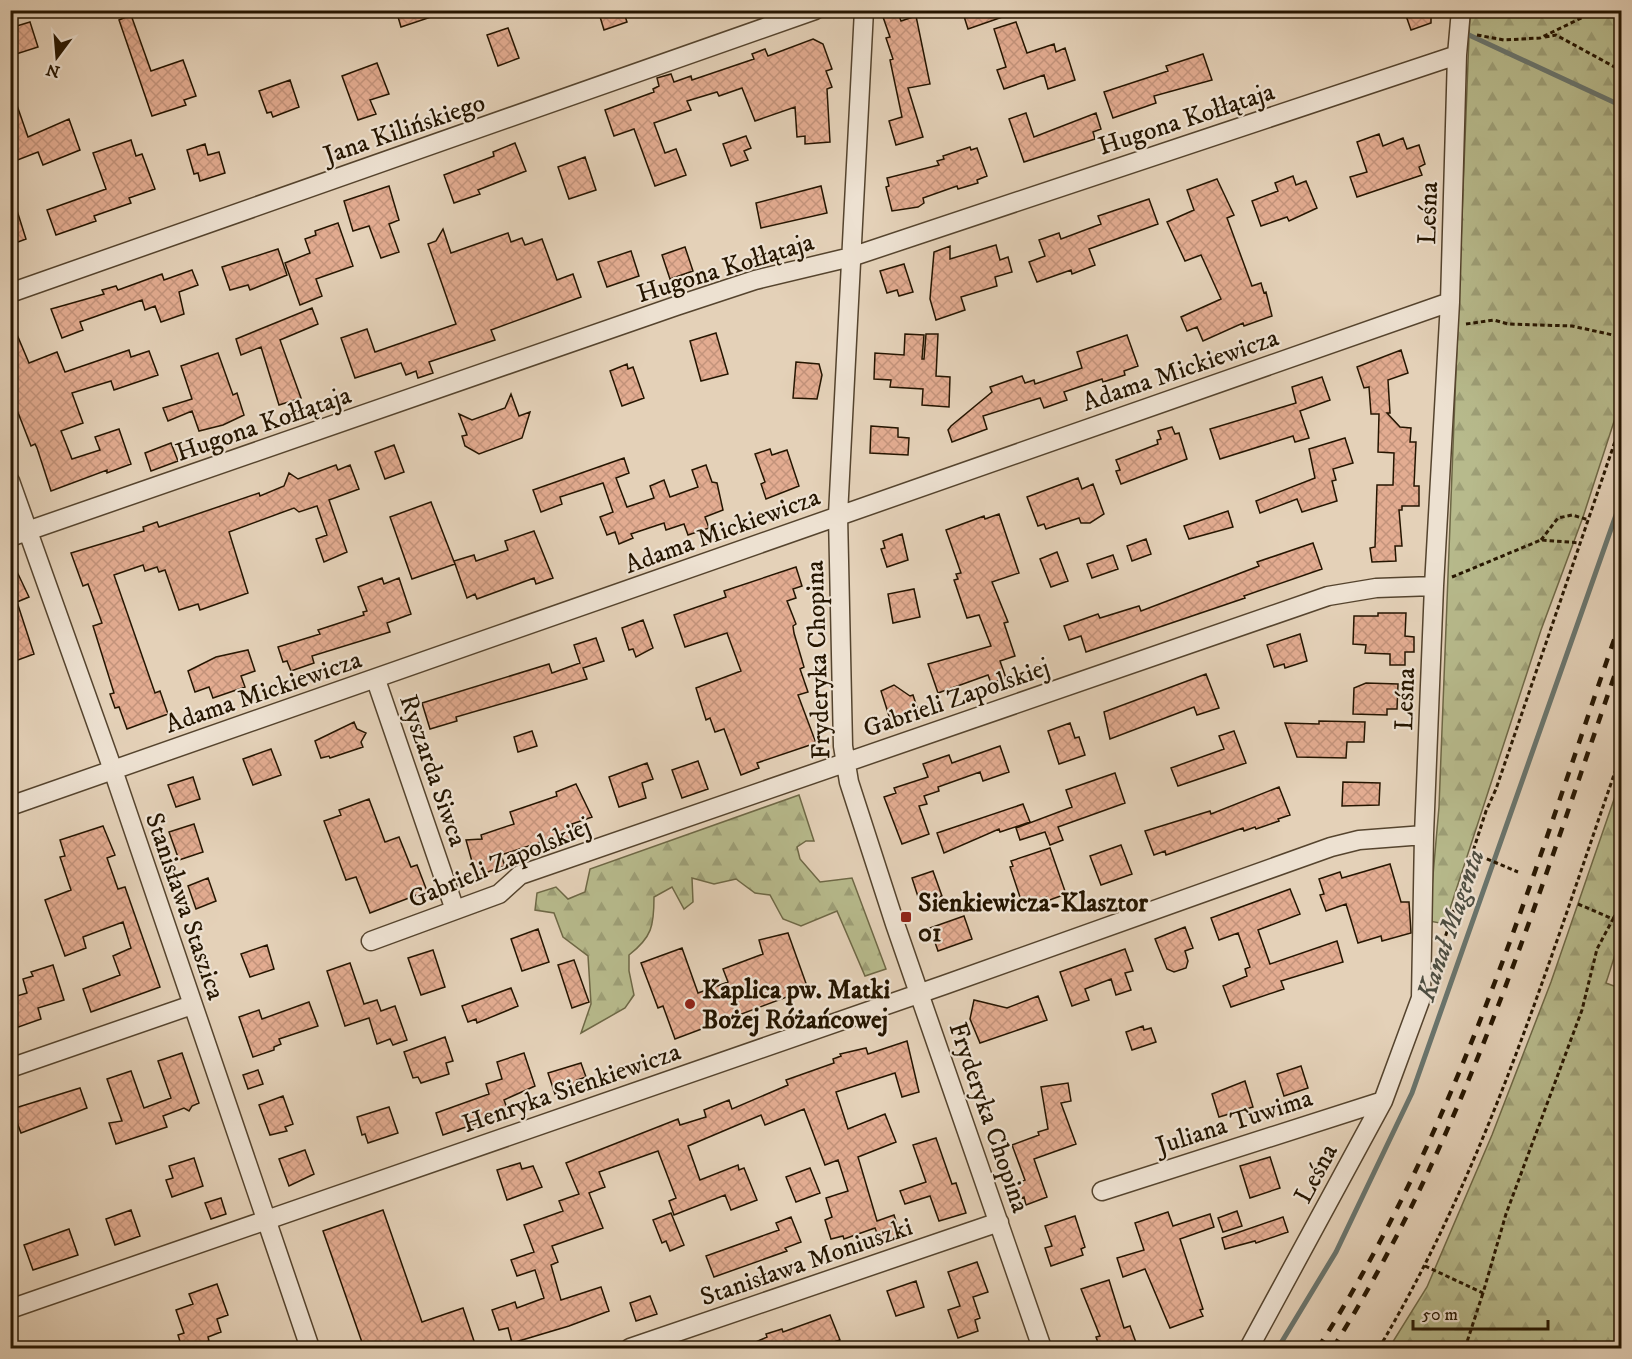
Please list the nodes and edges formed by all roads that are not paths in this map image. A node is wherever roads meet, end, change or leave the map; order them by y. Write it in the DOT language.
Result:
graph roads {
  1 [pos="815,10"];
  2 [pos="864,10"];
  3 [pos="1461,10"];
  4 [pos="1457,55"];
  5 [pos="851,257"];
  6 [pos="10,293"];
  7 [pos="1450,302"];
  8 [pos="10,481"];
  9 [pos="838,515"];
  10 [pos="29,533"];
  11 [pos="10,537"];
  12 [pos="1434,586"];
  13 [pos="376,680"];
  14 [pos="845,762"];
  15 [pos="113,770"];
  16 [pos="10,806"];
  17 [pos="1424,835"];
  18 [pos="455,910"];
  19 [pos="371,941"];
  20 [pos="920,993"];
  21 [pos="192,1005"];
  22 [pos="10,1068"];
  23 [pos="1383,1101"];
  24 [pos="1102,1191"];
  25 [pos="267,1220"];
  26 [pos="999,1222"];
  27 [pos="10,1309"];
  28 [pos="310,1348"];
  29 [pos="630,1348"];
  30 [pos="1042,1348"];
  31 [pos="1249,1348"];
  1 -- 6 [label="street, Jana Kilińskiego"];
  2 -- 5 [label="street, Fryderyka Chopina"];
  3 -- 4 [label="street, Leśna"];
  4 -- 5 [label="street, Hugona Kołłątaja"];
  4 -- 7 [label="street, Leśna"];
  5 -- 9 [label="street, Fryderyka Chopina"];
  5 -- 10 [label="street, Hugona Kołłątaja"];
  7 -- 9 [label="street, Adama Mickiewicza"];
  7 -- 12 [label="street, Leśna"];
  8 -- 10 [label="street, Stanisława Staszica"];
  9 -- 13 [label="street, Adama Mickiewicza"];
  9 -- 14 [label="street, Fryderyka Chopina"];
  10 -- 11 [label="street, Hugona Kołłątaja"];
  10 -- 15 [label="street, Stanisława Staszica"];
  12 -- 14 [label="street, Gabrieli Zapolskiej"];
  12 -- 17 [label="street, Leśna"];
  13 -- 15 [label="street, Adama Mickiewicza"];
  13 -- 18 [label="street, Ryszarda Siwca"];
  14 -- 18 [label="street, Gabrieli Zapolskiej"];
  14 -- 20 [label="street, Fryderyka Chopina"];
  15 -- 16 [label="street, Adama Mickiewicza"];
  15 -- 21 [label="street, Stanisława Staszica"];
  17 -- 20 [label="street, Henryka Sienkiewicza"];
  17 -- 23 [label="street, Leśna"];
  18 -- 19 [label="street, Gabrieli Zapolskiej"];
  20 -- 25 [label="street, Henryka Sienkiewicza"];
  20 -- 26 [label="street, Fryderyka Chopina"];
  21 -- 22 [label="street"];
  21 -- 25 [label="street, Stanisława Staszica"];
  23 -- 24 [label="street, Juliana Tuwima"];
  23 -- 31 [label="street, Leśna"];
  25 -- 27 [label="street, Henryka Sienkiewicza"];
  25 -- 28 [label="street, Stanisława Staszica"];
  26 -- 29 [label="street, Stanisława Moniuszki"];
  26 -- 30 [label="street, Fryderyka Chopina"];
}
